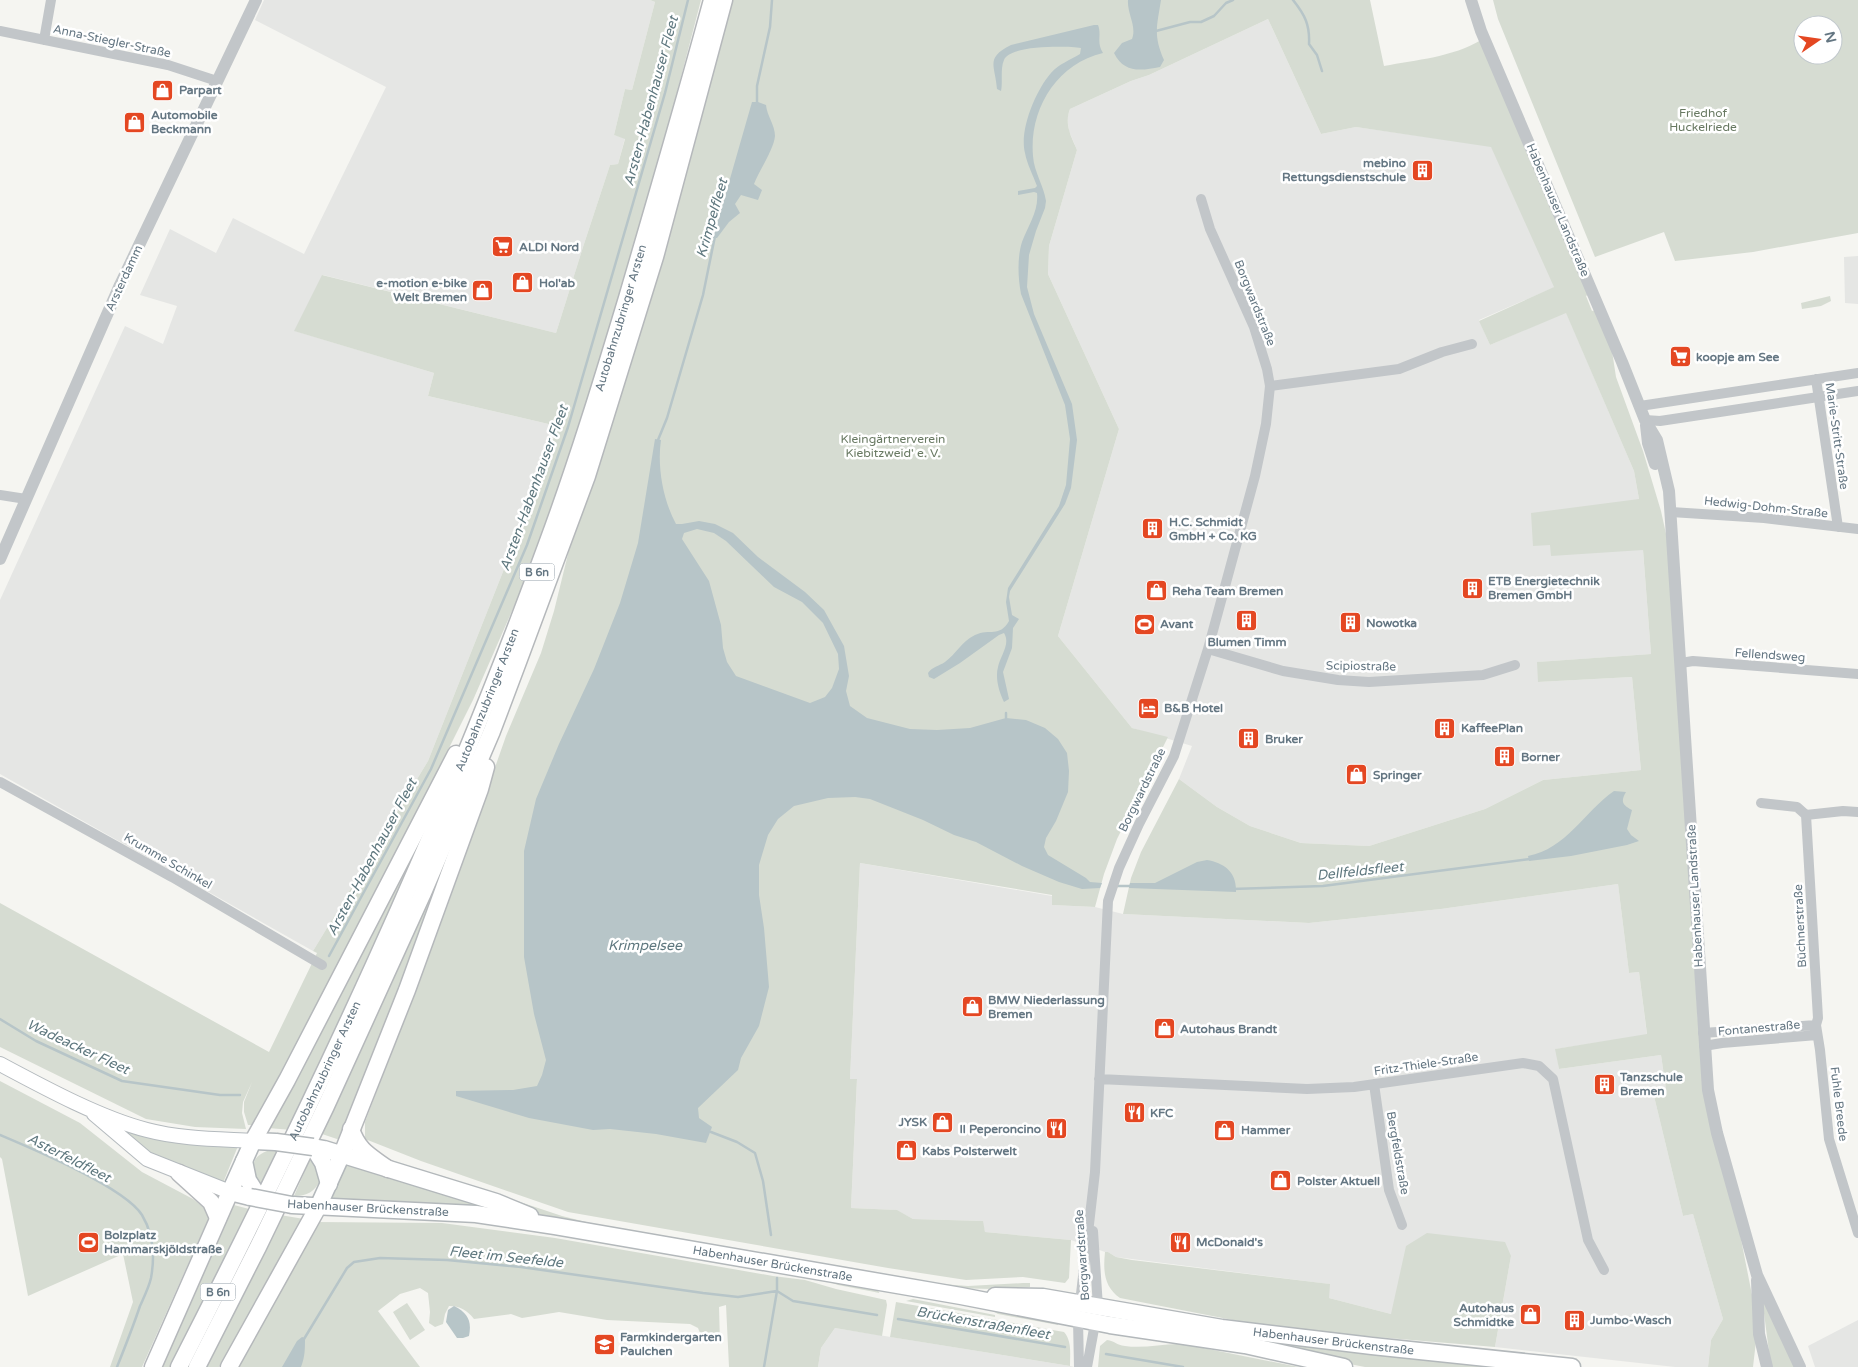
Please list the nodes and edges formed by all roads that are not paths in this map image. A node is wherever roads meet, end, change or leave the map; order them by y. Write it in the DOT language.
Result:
graph roads {
  1 [pos="51,0"];
  2 [pos="256,0"];
  3 [pos="712,0"];
  4 [pos="724,0"];
  5 [pos="1471,0"];
  6 [pos="0,31"];
  7 [pos="44,40"];
  8 [pos="217,81"];
  9 [pos="1201,199"];
  10 [pos="1472,344"];
  11 [pos="1858,373"];
  12 [pos="1816,379"];
  13 [pos="1270,386"];
  14 [pos="1748,389"];
  15 [pos="1858,391"];
  16 [pos="1818,397"];
  17 [pos="1640,406"];
  18 [pos="1751,407"];
  19 [pos="1645,420"];
  20 [pos="0,494"];
  21 [pos="26,499"];
  22 [pos="1671,512"];
  23 [pos="1838,527"];
  24 [pos="1858,529"];
  25 [pos="0,559"];
  26 [pos="1208,649"];
  27 [pos="1681,663"];
  28 [pos="1515,666"];
  29 [pos="1858,674"];
  30 [pos="486,727"];
  31 [pos="0,782"];
  32 [pos="1761,803"];
  33 [pos="1858,812"];
  34 [pos="1806,815"];
  35 [pos="322,965"];
  36 [pos="1816,1030"];
  37 [pos="1704,1040"];
  38 [pos="0,1064"];
  39 [pos="1099,1079"];
  40 [pos="1374,1084"];
  41 [pos="86,1107"];
  42 [pos="351,1129"];
  43 [pos="253,1141"];
  44 [pos="319,1151"];
  45 [pos="342,1154"];
  46 [pos="367,1158"];
  47 [pos="244,1161"];
  48 [pos="179,1173"];
  49 [pos="329,1184"];
  50 [pos="230,1192"];
  51 [pos="254,1195"];
  52 [pos="1091,1202"];
  53 [pos="318,1207"];
  54 [pos="218,1218"];
  55 [pos="1402,1225"];
  56 [pos="555,1226"];
  57 [pos="1858,1233"];
  58 [pos="1604,1270"];
  59 [pos="1757,1275"];
  60 [pos="961,1296"];
  61 [pos="1080,1303"];
  62 [pos="1097,1315"];
  63 [pos="1078,1320"];
  64 [pos="1512,1360"];
  65 [pos="153,1367"];
  66 [pos="180,1367"];
  67 [pos="196,1367"];
  68 [pos="229,1367"];
  69 [pos="1079,1367"];
  70 [pos="1087,1367"];
  71 [pos="1344,1367"];
  72 [pos="1493,1367"];
  73 [pos="1572,1367"];
  74 [pos="1766,1367"];
  75 [pos="1800,1367"];
  1 -- 7 [label="street"];
  2 -- 8 [label="street, Arsterdamm"];
  3 -- 30 [label="main road, Autobahnzubringer Arsten / B 6n"];
  4 -- 30 [label="main road, Autobahnzubringer Arsten / B 6n"];
  5 -- 17 [label="street, Habenhauser Landstraße"];
  6 -- 7 [label="street, Anna-Stiegler-Straße"];
  7 -- 8 [label="street, Anna-Stiegler-Straße"];
  8 -- 21 [label="street, Arsterdamm"];
  9 -- 13 [label="street, Borgwardstraße"];
  10 -- 13 [label="street"];
  11 -- 12 [label="street"];
  12 -- 14 [label="street"];
  12 -- 16 [label="street, Marie-Stritt-Straße"];
  13 -- 26 [label="street, Borgwardstraße"];
  14 -- 17 [label="street"];
  14 -- 18 [label="street"];
  15 -- 16 [label="street"];
  16 -- 18 [label="street"];
  16 -- 23 [label="street, Marie-Stritt-Straße"];
  17 -- 19 [label="street, Habenhauser Landstraße"];
  18 -- 19 [label="street"];
  19 -- 22 [label="street, Habenhauser Landstraße"];
  20 -- 21 [label="street"];
  21 -- 25 [label="street, Arsterdamm"];
  22 -- 23 [label="street, Hedwig-Dohm-Straße"];
  22 -- 27 [label="street, Habenhauser Landstraße"];
  23 -- 24 [label="street, Hedwig-Dohm-Straße"];
  26 -- 28 [label="street, Scipiostraße"];
  26 -- 39 [label="street, Borgwardstraße"];
  27 -- 29 [label="street, Fellendsweg"];
  27 -- 37 [label="street, Habenhauser Landstraße"];
  30 -- 42 [label="main road"];
  30 -- 43 [label="main road"];
  30 -- 66 [label="main road, Autobahnzubringer Arsten / B 6n"];
  30 -- 67 [label="main road, Autobahnzubringer Arsten / B 6n"];
  31 -- 35 [label="street, Krumme Schinkel"];
  32 -- 34 [label="street"];
  33 -- 34 [label="street"];
  34 -- 36 [label="street, Büchnerstraße"];
  36 -- 37 [label="street, Fontanestraße"];
  36 -- 57 [label="street, Fuhle Breede"];
  37 -- 59 [label="street, Habenhauser Landstraße"];
  38 -- 41 [label="main road, Habenhauser Brückenstraße"];
  39 -- 40 [label="street, Fritz-Thiele-Straße"];
  39 -- 52 [label="street, Borgwardstraße"];
  40 -- 55 [label="street, Bergfeldstraße"];
  40 -- 58 [label="street, Fritz-Thiele-Straße"];
  41 -- 43 [label="main road, Habenhauser Brückenstraße"];
  41 -- 48 [label="main road, Habenhauser Brückenstraße"];
  42 -- 45 [label="main road"];
  42 -- 46 [label="main road"];
  43 -- 44 [label="main road, Habenhauser Brückenstraße, bridge"];
  43 -- 47 [label="main road"];
  44 -- 45 [label="main road, Habenhauser Brückenstraße"];
  44 -- 49 [label="main road"];
  45 -- 46 [label="main road, Habenhauser Brückenstraße"];
  45 -- 49 [label="main road"];
  46 -- 56 [label="main road, Habenhauser Brückenstraße"];
  47 -- 50 [label="main road"];
  47 -- 51 [label="main road"];
  48 -- 50 [label="main road, Habenhauser Brückenstraße"];
  48 -- 54 [label="main road"];
  49 -- 53 [label="main road"];
  50 -- 51 [label="main road, Habenhauser Brückenstraße"];
  50 -- 54 [label="main road"];
  51 -- 53 [label="main road, Habenhauser Brückenstraße, bridge"];
  52 -- 61 [label="street, Borgwardstraße"];
  52 -- 62 [label="street, Borgwardstraße"];
  53 -- 56 [label="main road, Habenhauser Brückenstraße"];
  53 -- 68 [label="main road"];
  54 -- 65 [label="main road"];
  56 -- 60 [label="main road, Habenhauser Brückenstraße"];
  59 -- 74 [label="street, Habenhauser Landstraße"];
  59 -- 75 [label="street, Habenhauser Landstraße"];
  60 -- 61 [label="main road, Habenhauser Brückenstraße"];
  60 -- 63 [label="main road, Habenhauser Brückenstraße"];
  61 -- 62 [label="main road, Habenhauser Brückenstraße"];
  61 -- 63 [label="street"];
  62 -- 63 [label="main road, Habenhauser Brückenstraße"];
  62 -- 64 [label="main road, Habenhauser Brückenstraße"];
  62 -- 70 [label="street, Borgwardstraße"];
  62 -- 71 [label="main road, Habenhauser Brückenstraße"];
  63 -- 69 [label="street"];
  64 -- 72 [label="main road"];
  64 -- 73 [label="main road, Habenhauser Brückenstraße"];
}
